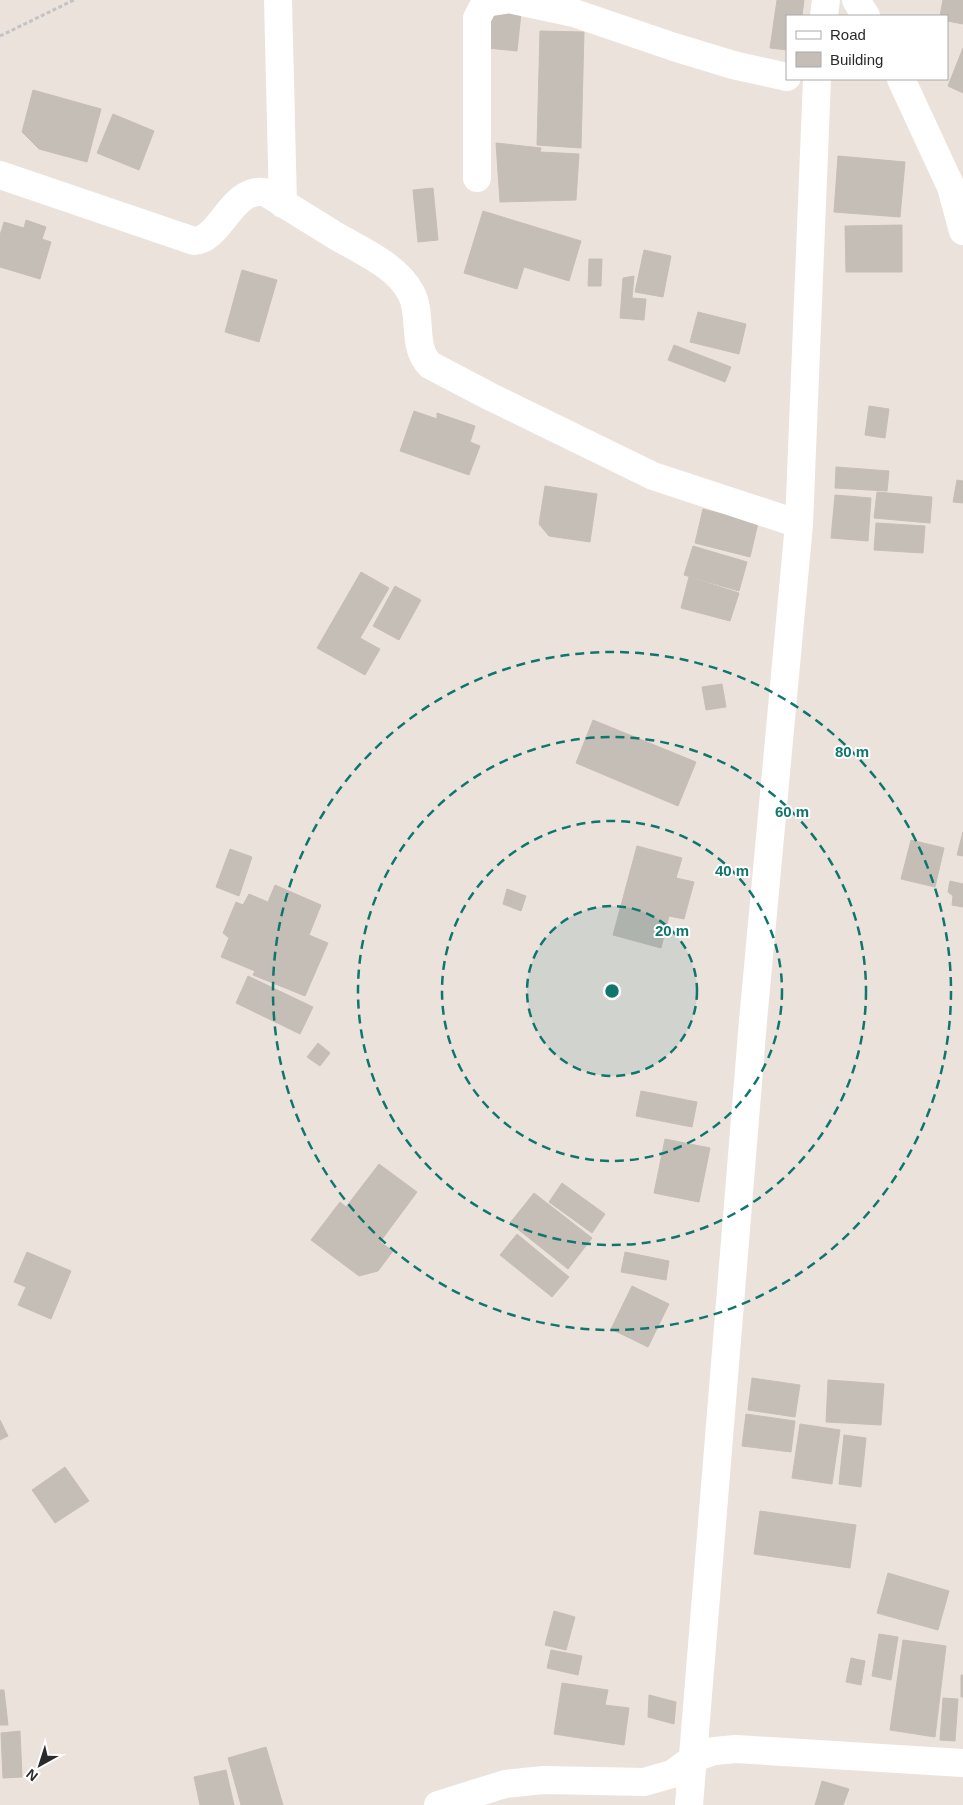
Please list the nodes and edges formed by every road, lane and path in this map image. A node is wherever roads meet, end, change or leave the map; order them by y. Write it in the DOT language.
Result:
graph roads {
  1 [pos="74,0"];
  2 [pos="278,0"];
  3 [pos="505,0"];
  4 [pos="513,0"];
  5 [pos="826,0"];
  6 [pos="856,0"];
  7 [pos="824,15"];
  8 [pos="865,15"];
  9 [pos="0,36"];
  10 [pos="786,77"];
  11 [pos="810,80"];
  12 [pos="902,80"];
  13 [pos="0,176"];
  14 [pos="477,178"];
  15 [pos="957,186"];
  16 [pos="283,204"];
  17 [pos="963,231"];
  18 [pos="799,524"];
  19 [pos="694,1758"];
  20 [pos="963,1763"];
  21 [pos="438,1805"];
  22 [pos="689,1805"];
  1 -- 9 [label="path"];
  2 -- 16 [label="street"];
  3 -- 14 [label="street"];
  4 -- 10 [label="street"];
  5 -- 7 [label="street"];
  6 -- 8 [label="street"];
  11 -- 18 [label="street"];
  12 -- 15 [label="street"];
  13 -- 16 [label="street"];
  15 -- 17 [label="street"];
  16 -- 18 [label="street"];
  18 -- 19 [label="street"];
  19 -- 20 [label="street"];
  19 -- 21 [label="street"];
  19 -- 22 [label="street"];
}
